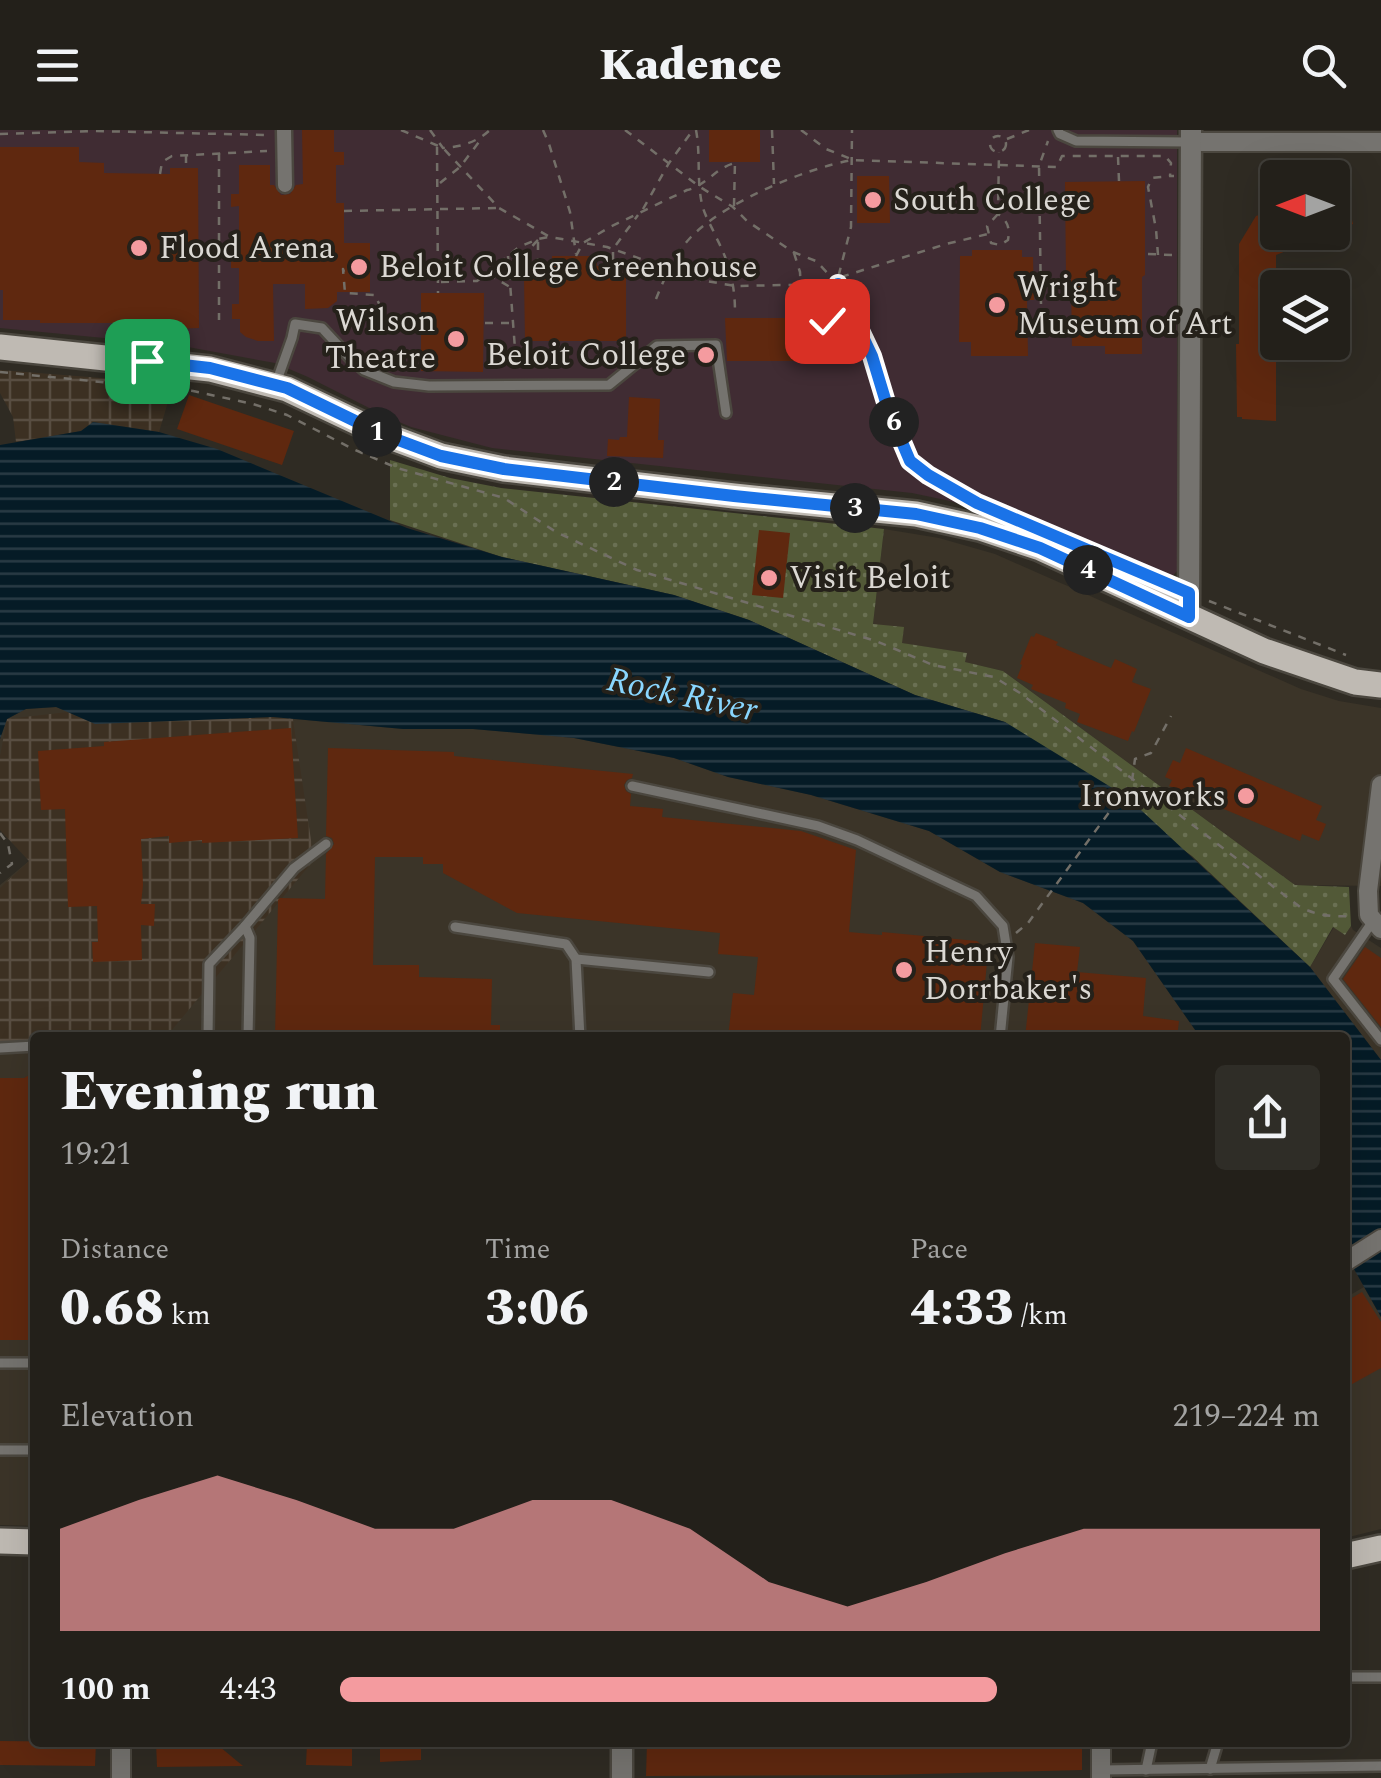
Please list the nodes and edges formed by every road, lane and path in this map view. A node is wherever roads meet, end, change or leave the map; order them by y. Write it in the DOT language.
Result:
graph roads {
  1 [pos="167,130"];
  2 [pos="401,130"];
  3 [pos="430,130"];
  4 [pos="490,130"];
  5 [pos="543,130"];
  6 [pos="626,130"];
  7 [pos="695,130"];
  8 [pos="772,130"];
  9 [pos="801,130"];
  10 [pos="852,130"];
  11 [pos="1000,130"];
  12 [pos="1029,130"];
  13 [pos="1048,130"];
  14 [pos="1058,130"];
  15 [pos="1138,130"];
  16 [pos="94,131"];
  17 [pos="160,131"];
  18 [pos="0,134"];
  19 [pos="483,136"];
  20 [pos="1191,136"];
  21 [pos="284,138"];
  22 [pos="1003,138"];
  23 [pos="1138,142"];
  24 [pos="1381,142"];
  25 [pos="437,146"];
  26 [pos="443,148"];
  27 [pos="999,152"];
  28 [pos="219,153"];
  29 [pos="186,154"];
  30 [pos="1118,156"];
  31 [pos="852,160"];
  32 [pos="669,163"];
  33 [pos="999,166"];
  34 [pos="1039,166"];
  35 [pos="460,167"];
  36 [pos="186,168"];
  37 [pos="160,174"];
  38 [pos="1181,176"];
  39 [pos="1119,181"];
  40 [pos="285,185"];
  41 [pos="438,185"];
  42 [pos="774,185"];
  43 [pos="700,187"];
  44 [pos="734,207"];
  45 [pos="499,208"];
  46 [pos="344,210"];
  47 [pos="438,210"];
  48 [pos="640,212"];
  49 [pos="851,214"];
  50 [pos="998,214"];
  51 [pos="857,217"];
  52 [pos="708,221"];
  53 [pos="988,234"];
  54 [pos="550,237"];
  55 [pos="538,239"];
  56 [pos="574,241"];
  57 [pos="584,243"];
  58 [pos="614,249"];
  59 [pos="794,252"];
  60 [pos="1148,254"];
  61 [pos="1158,254"];
  62 [pos="508,255"];
  63 [pos="1190,255"];
  64 [pos="669,268"];
  65 [pos="344,272"];
  66 [pos="610,273"];
  67 [pos="488,274"];
  68 [pos="839,278"];
  69 [pos="438,282"];
  70 [pos="838,284"];
  71 [pos="735,286"];
  72 [pos="801,286"];
  73 [pos="511,288"];
  74 [pos="438,293"];
  75 [pos="656,299"];
  76 [pos="1041,304"];
  77 [pos="735,312"];
  78 [pos="802,313"];
  79 [pos="219,320"];
  80 [pos="485,323"];
  81 [pos="513,323"];
  82 [pos="409,324"];
  83 [pos="816,334"];
  84 [pos="0,347"];
  85 [pos="514,349"];
  86 [pos="0,372"];
  87 [pos="275,385"];
  88 [pos="726,412"];
  89 [pos="994,511"];
  90 [pos="1189,605"];
  91 [pos="1353,658"];
  92 [pos="1381,685"];
  93 [pos="1171,716"];
  94 [pos="1132,781"];
  95 [pos="1381,785"];
  96 [pos="632,786"];
  97 [pos="0,833"];
  98 [pos="326,844"];
  99 [pos="0,873"];
  100 [pos="1374,921"];
  101 [pos="1028,924"];
  102 [pos="245,926"];
  103 [pos="456,927"];
  104 [pos="576,959"];
  105 [pos="709,972"];
  106 [pos="208,1032"];
  107 [pos="248,1032"];
  108 [pos="580,1032"];
  109 [pos="1001,1032"];
  110 [pos="1381,1040"];
  111 [pos="30,1046"];
  112 [pos="0,1048"];
  113 [pos="1381,1240"];
  114 [pos="1350,1259"];
  115 [pos="30,1362"];
  116 [pos="0,1363"];
  117 [pos="0,1450"];
  118 [pos="30,1450"];
  119 [pos="0,1541"];
  120 [pos="30,1542"];
  121 [pos="1381,1548"];
  122 [pos="1350,1555"];
  123 [pos="1381,1677"];
  124 [pos="1350,1678"];
  125 [pos="121,1747"];
  126 [pos="622,1747"];
  127 [pos="1101,1747"];
  128 [pos="1151,1747"];
  129 [pos="1216,1747"];
  130 [pos="1381,1766"];
  131 [pos="1210,1768"];
  132 [pos="1146,1770"];
  133 [pos="1101,1774"];
  134 [pos="120,1778"];
  135 [pos="622,1778"];
  1 -- 17 [label="path"];
  2 -- 25 [label="path"];
  3 -- 26 [label="path"];
  4 -- 19 [label="path"];
  5 -- 56 [label="path"];
  6 -- 32 [label="path"];
  7 -- 32 [label="path"];
  7 -- 43 [label="path"];
  8 -- 42 [label="path"];
  9 -- 31 [label="path"];
  10 -- 31 [label="path"];
  11 -- 22 [label="path"];
  12 -- 22 [label="path"];
  13 -- 34 [label="path"];
  14 -- 23 [label="lane"];
  15 -- 23 [label="lane"];
  16 -- 17 [label="path"];
  16 -- 18 [label="path"];
  17 -- 21 [label="path"];
  19 -- 26 [label="path"];
  19 -- 35 [label="path"];
  20 -- 23 [label="lane"];
  20 -- 24 [label="street"];
  20 -- 38 [label="street"];
  21 -- 28 [label="path"];
  21 -- 40 [label="street"];
  22 -- 27 [label="path"];
  22 -- 27 [label="path"];
  25 -- 26 [label="path"];
  25 -- 41 [label="path"];
  26 -- 35 [label="path"];
  27 -- 33 [label="path"];
  28 -- 29 [label="path"];
  28 -- 79 [label="path"];
  29 -- 36 [label="path"];
  29 -- 37 [label="path"];
  30 -- 34 [label="path"];
  30 -- 38 [label="path"];
  30 -- 39 [label="path"];
  31 -- 33 [label="path"];
  31 -- 42 [label="path"];
  31 -- 49 [label="path"];
  32 -- 43 [label="path"];
  32 -- 48 [label="path"];
  33 -- 34 [label="path"];
  33 -- 50 [label="path"];
  34 -- 76 [label="path"];
  35 -- 41 [label="path"];
  35 -- 45 [label="path"];
  38 -- 61 [label="path"];
  38 -- 63 [label="street"];
  41 -- 47 [label="path"];
  42 -- 44 [label="path"];
  43 -- 44 [label="path"];
  43 -- 44 [label="path"];
  43 -- 48 [label="path"];
  43 -- 52 [label="path"];
  44 -- 52 [label="path"];
  44 -- 59 [label="path"];
  45 -- 47 [label="path"];
  45 -- 54 [label="path"];
  46 -- 47 [label="path"];
  47 -- 69 [label="path"];
  48 -- 57 [label="path"];
  48 -- 58 [label="path"];
  49 -- 51 [label="path"];
  49 -- 68 [label="path"];
  50 -- 53 [label="path"];
  50 -- 53 [label="path"];
  52 -- 64 [label="path"];
  52 -- 71 [label="path"];
  53 -- 68 [label="path"];
  54 -- 55 [label="path"];
  54 -- 56 [label="path"];
  55 -- 55 [label="path"];
  55 -- 62 [label="path"];
  56 -- 57 [label="path"];
  56 -- 57 [label="path"];
  57 -- 58 [label="path"];
  58 -- 64 [label="path"];
  58 -- 66 [label="path"];
  59 -- 70 [label="path"];
  59 -- 72 [label="path"];
  60 -- 61 [label="path"];
  61 -- 63 [label="path"];
  62 -- 67 [label="path"];
  62 -- 73 [label="path"];
  63 -- 90 [label="street"];
  64 -- 71 [label="path"];
  64 -- 75 [label="path"];
  65 -- 82 [label="path"];
  67 -- 69 [label="path"];
  67 -- 73 [label="path"];
  68 -- 70 [label="path"];
  69 -- 74 [label="path"];
  70 -- 72 [label="path"];
  70 -- 83 [label="path"];
  70 -- 89 [label="path"];
  71 -- 72 [label="path"];
  71 -- 77 [label="path"];
  72 -- 78 [label="path"];
  73 -- 81 [label="path"];
  80 -- 81 [label="path"];
  81 -- 85 [label="path"];
  84 -- 87 [label="main road"];
  86 -- 94 [label="path"];
  87 -- 88 [label="lane"];
  87 -- 90 [label="main road"];
  90 -- 91 [label="path"];
  90 -- 92 [label="main road"];
  93 -- 94 [label="path"];
  94 -- 100 [label="path"];
  94 -- 101 [label="path"];
  95 -- 100 [label="street"];
  96 -- 109 [label="lane"];
  97 -- 99 [label="path"];
  98 -- 102 [label="lane"];
  100 -- 110 [label="lane"];
  102 -- 106 [label="lane"];
  102 -- 107 [label="lane"];
  103 -- 104 [label="lane"];
  104 -- 105 [label="lane"];
  104 -- 108 [label="lane"];
  111 -- 112 [label="lane"];
  113 -- 114 [label="street"];
  115 -- 116 [label="lane"];
  117 -- 118 [label="lane"];
  119 -- 120 [label="main road"];
  121 -- 122 [label="main road"];
  123 -- 124 [label="lane"];
  125 -- 134 [label="street"];
  126 -- 135 [label="street"];
  127 -- 133 [label="street"];
  128 -- 132 [label="lane"];
  129 -- 131 [label="lane"];
  130 -- 131 [label="lane"];
  131 -- 132 [label="lane"];
  132 -- 133 [label="lane"];
}
